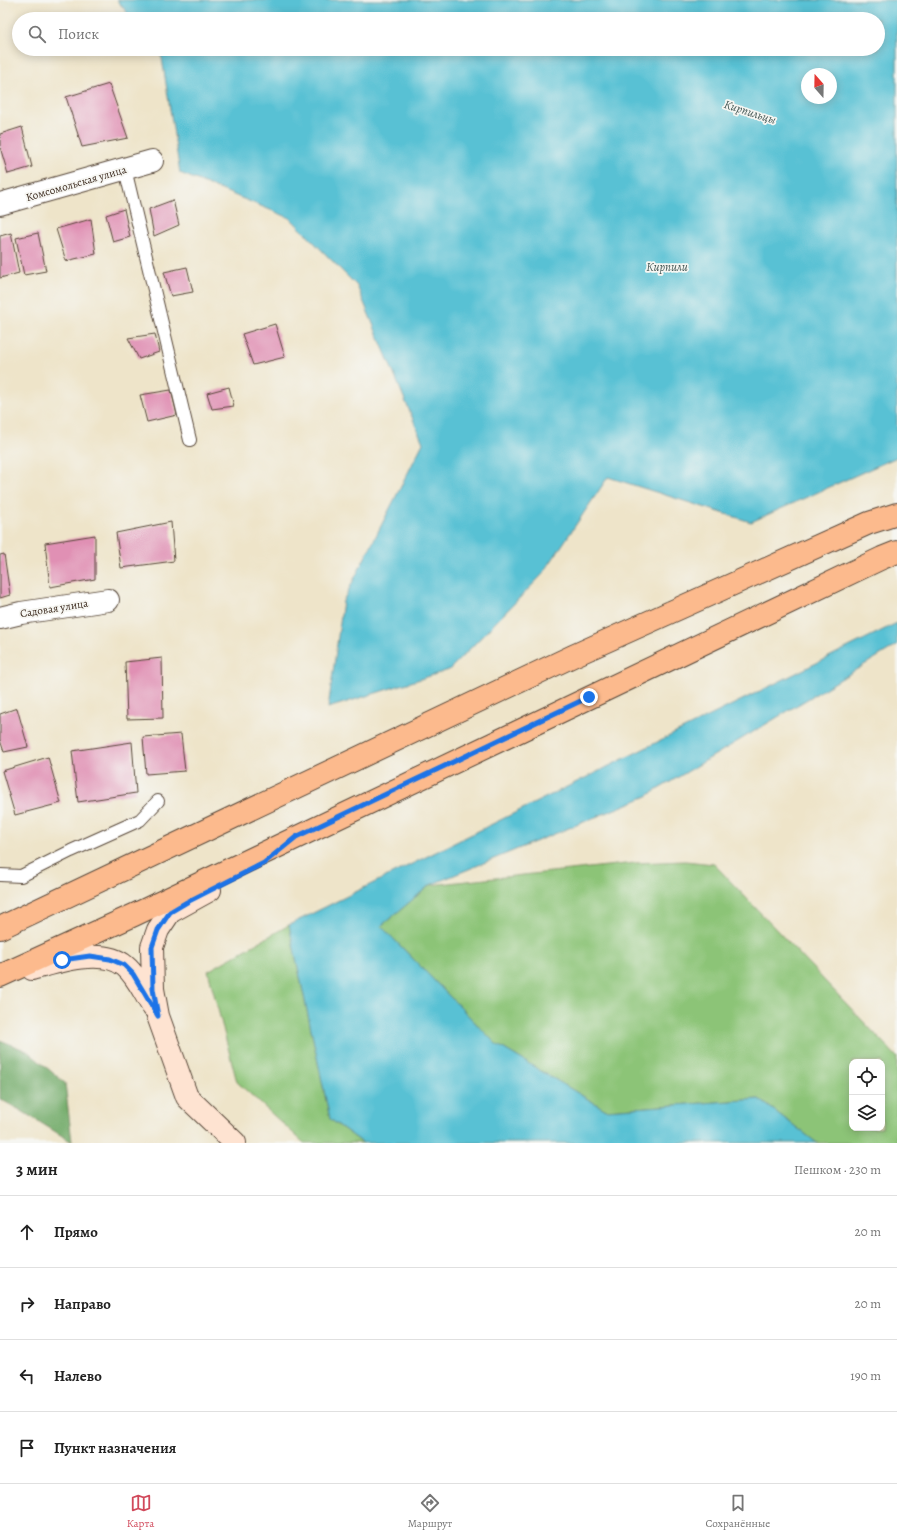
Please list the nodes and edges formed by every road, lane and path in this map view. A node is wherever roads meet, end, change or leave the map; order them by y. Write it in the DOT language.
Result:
graph roads {
  1 [pos="152,161"];
  2 [pos="125,169"];
  3 [pos="0,204"];
  4 [pos="190,440"];
  5 [pos="897,514"];
  6 [pos="897,552"];
  7 [pos="108,600"];
  8 [pos="0,618"];
  9 [pos="158,801"];
  10 [pos="296,837"];
  11 [pos="0,875"];
  12 [pos="0,928"];
  13 [pos="0,976"];
  14 [pos="0,979"];
  15 [pos="158,1016"];
  16 [pos="235,1143"];
  1 -- 2 [label="street, Комсомольская улица"];
  2 -- 3 [label="street, Комсомольская улица"];
  2 -- 4 [label="lane"];
  5 -- 12 [label="main road"];
  6 -- 10 [label="main road"];
  7 -- 8 [label="street, Садовая улица"];
  9 -- 11 [label="lane"];
  10 -- 13 [label="main road"];
  10 -- 15 [label="main road"];
  14 -- 15 [label="main road"];
  15 -- 16 [label="main road"];
}
